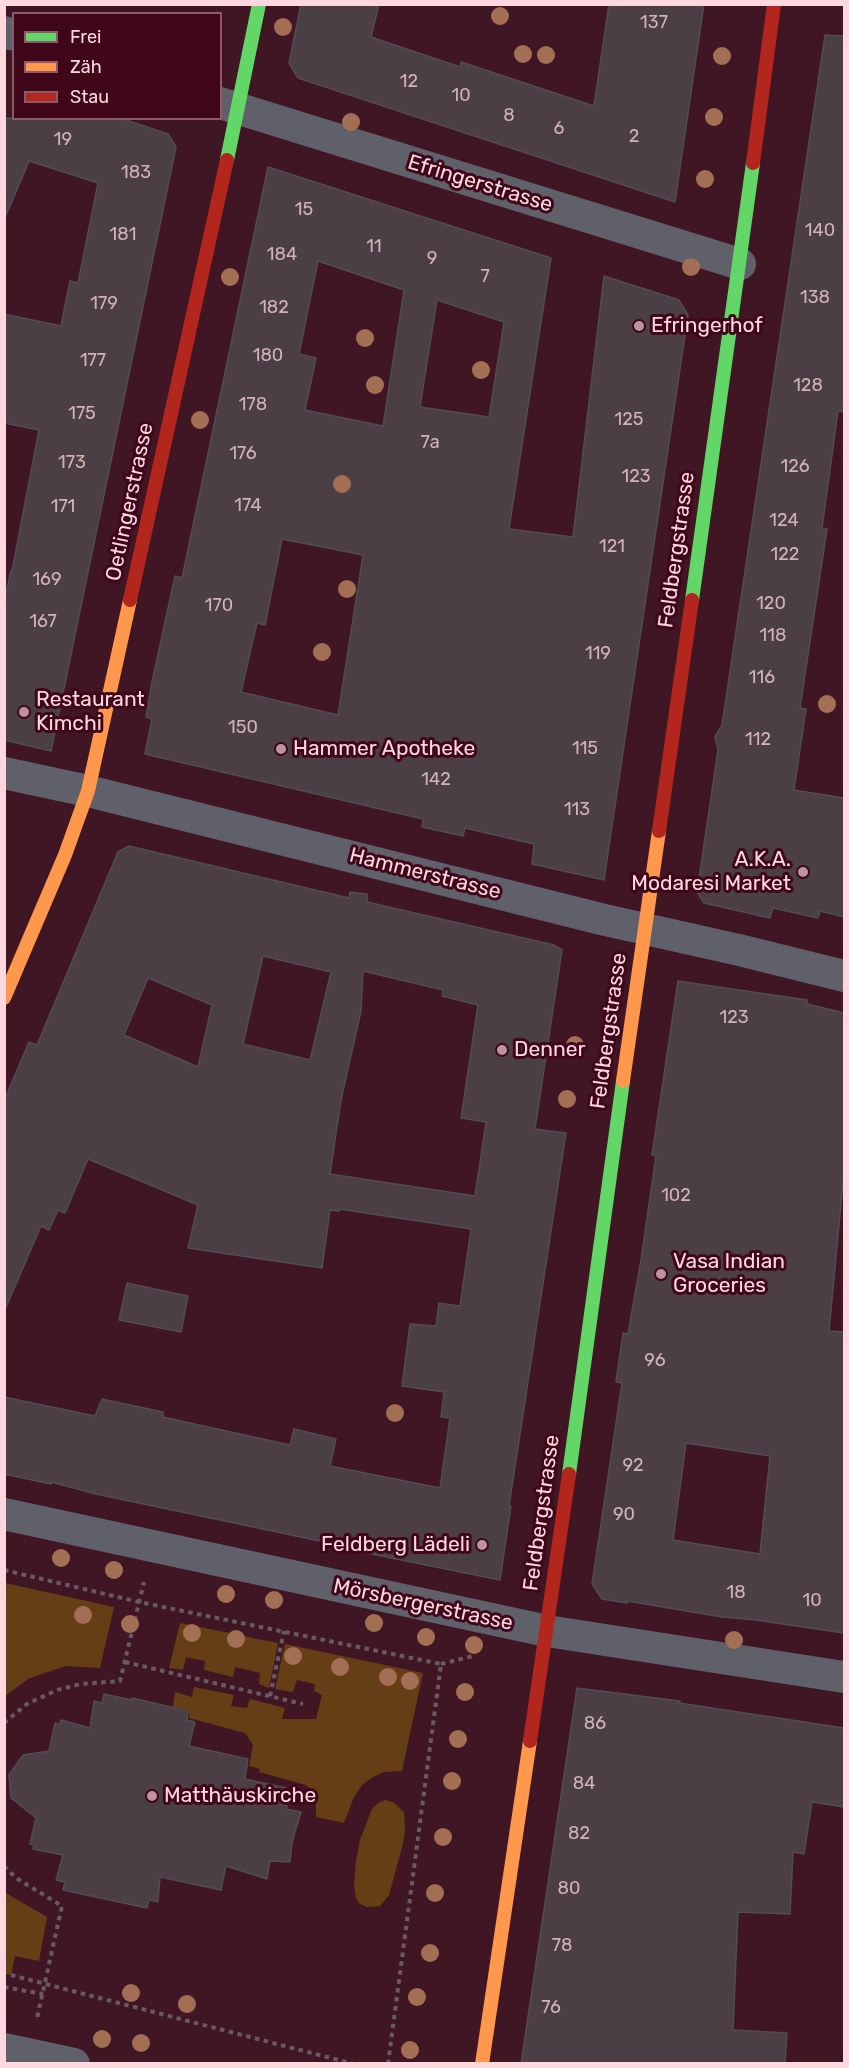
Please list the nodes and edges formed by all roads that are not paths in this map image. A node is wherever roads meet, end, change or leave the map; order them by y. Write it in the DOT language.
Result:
graph roads {
  1 [pos="259,4"];
  2 [pos="774,4"];
  3 [pos="229,106"];
  4 [pos="740,264"];
  5 [pos="4,773"];
  6 [pos="88,791"];
  7 [pos="644,928"];
  8 [pos="844,976"];
  9 [pos="4,998"];
  10 [pos="4,1514"];
  11 [pos="547,1631"];
  12 [pos="844,1677"];
  13 [pos="16,2052"];
  14 [pos="66,2063"];
  15 [pos="482,2064"];
  1 -- 3 [label="main road, Oetlingerstrasse"];
  2 -- 4 [label="main road, Feldbergstrasse"];
  3 -- 4 [label="street, Efringerstrasse"];
  3 -- 6 [label="main road, Oetlingerstrasse"];
  4 -- 7 [label="main road, Feldbergstrasse"];
  5 -- 6 [label="street, Hammerstrasse"];
  6 -- 7 [label="street, Hammerstrasse"];
  6 -- 9 [label="main road, Oetlingerstrasse"];
  7 -- 8 [label="street, Hammerstrasse"];
  7 -- 11 [label="main road, Feldbergstrasse"];
  10 -- 11 [label="street, Mörsbergerstrasse"];
  11 -- 12 [label="street, Mörsbergerstrasse"];
  11 -- 15 [label="main road, Feldbergstrasse"];
  13 -- 14 [label="street"];
}
